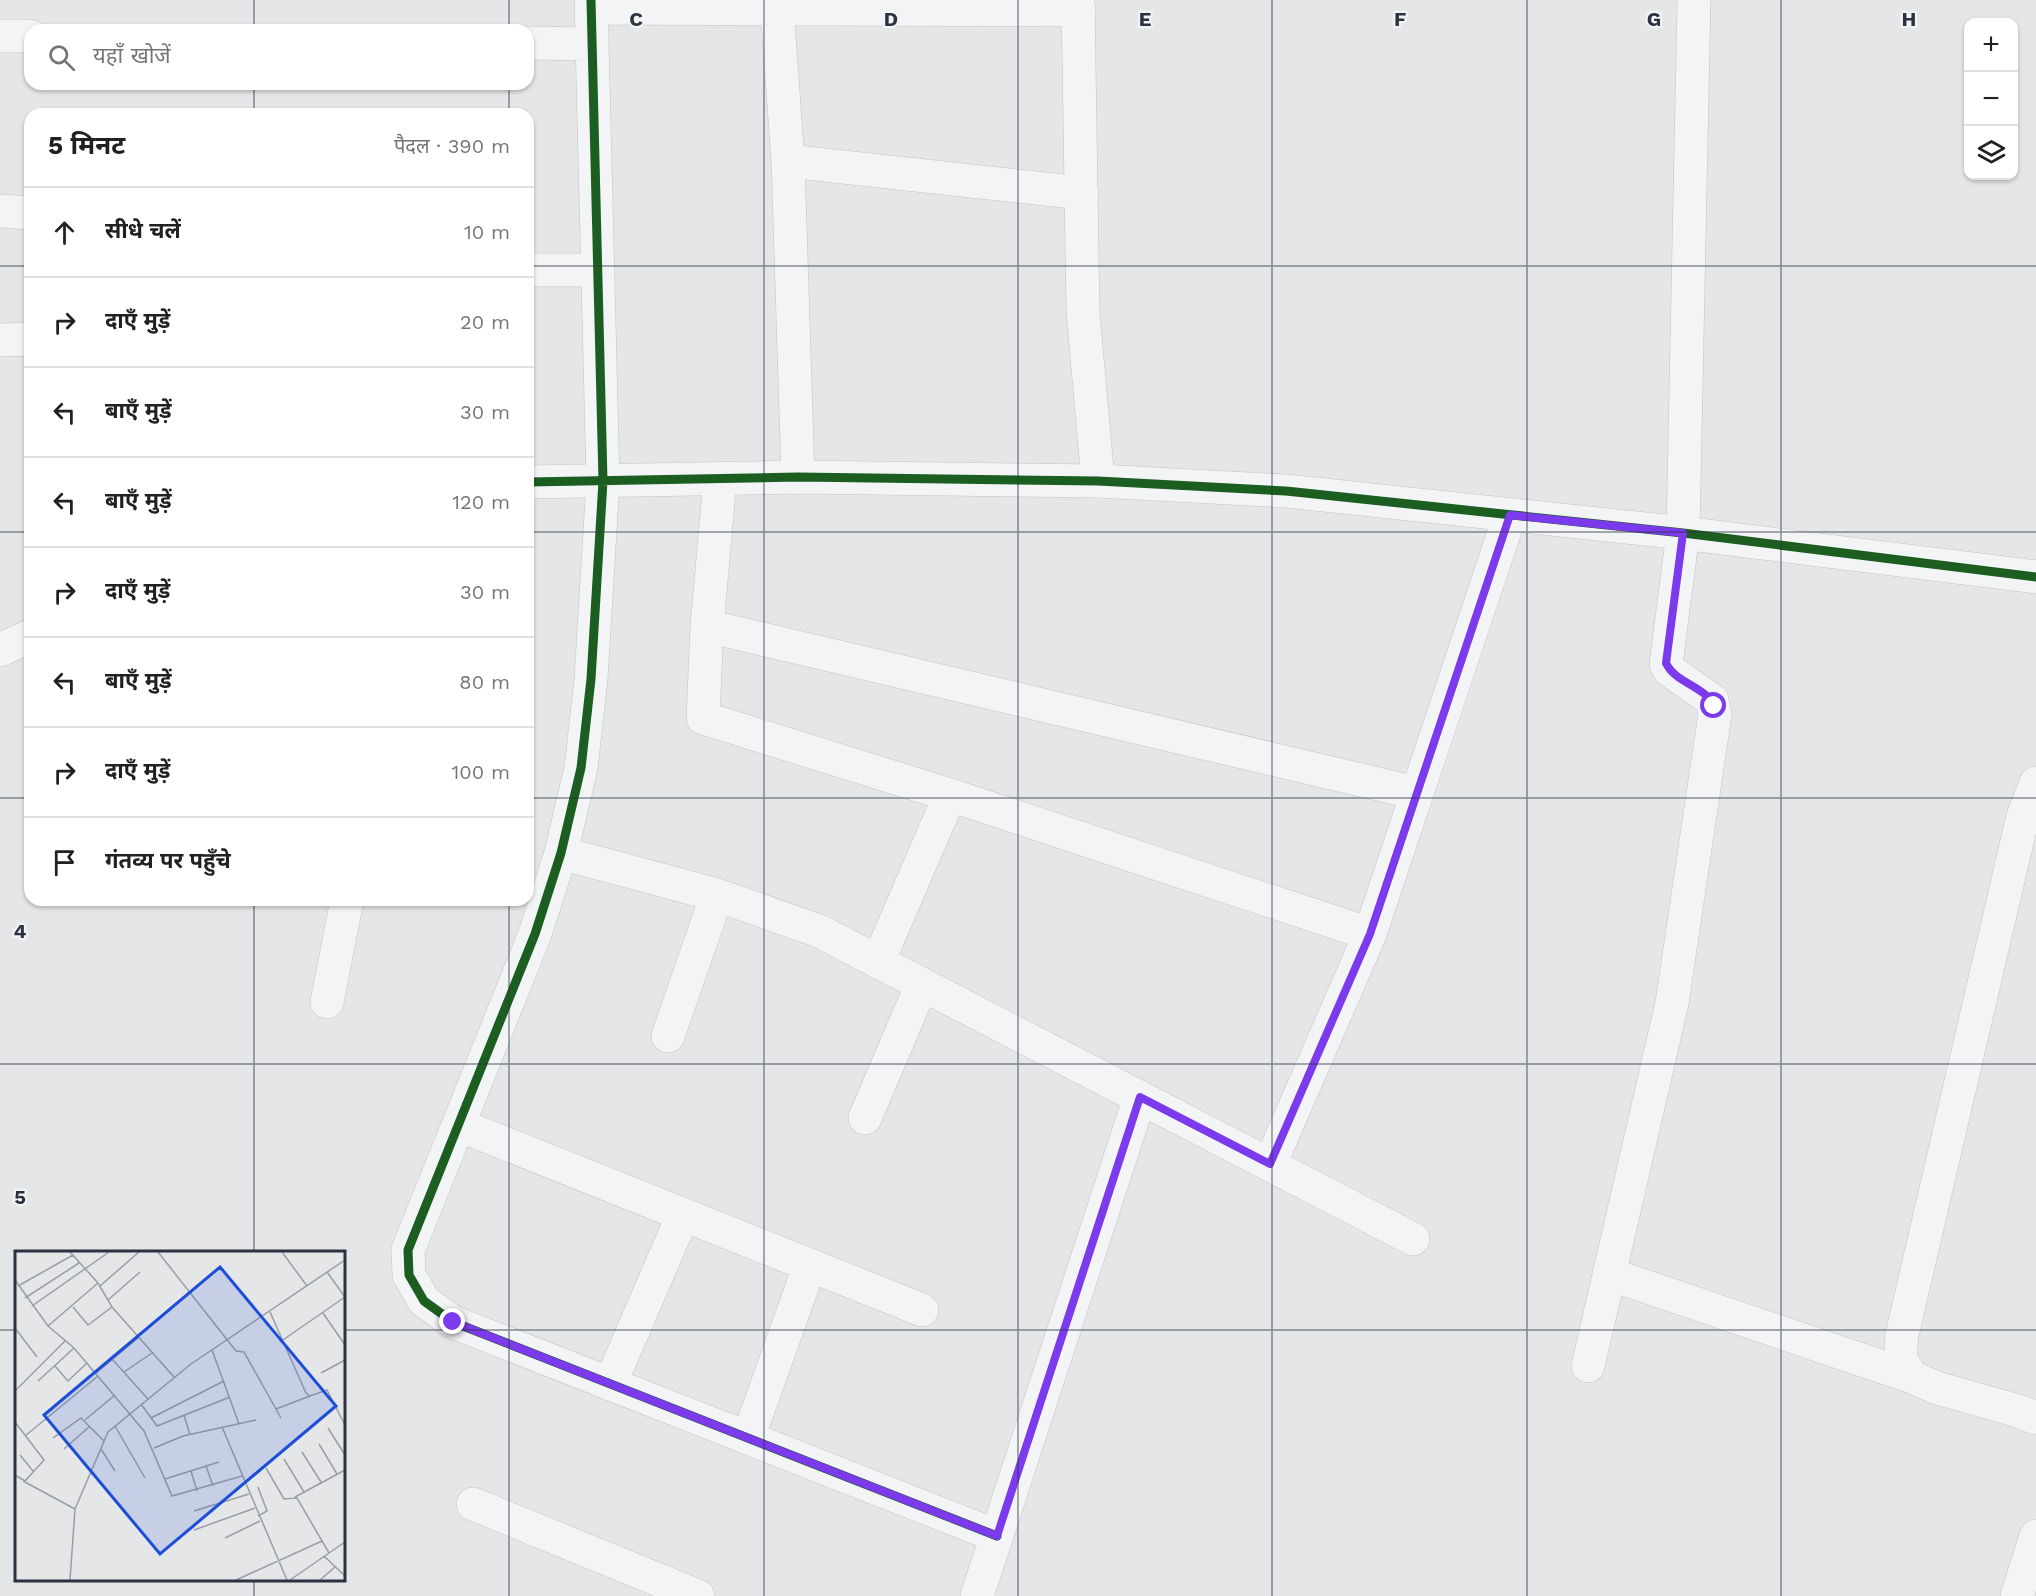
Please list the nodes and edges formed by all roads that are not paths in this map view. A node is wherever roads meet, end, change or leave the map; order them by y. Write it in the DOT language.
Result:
graph roads {
  1 [pos="1694,0"];
  2 [pos="591,4"];
  3 [pos="1079,5"];
  4 [pos="777,8"];
  5 [pos="0,36"];
  6 [pos="24,36"];
  7 [pos="534,43"];
  8 [pos="592,44"];
  9 [pos="788,161"];
  10 [pos="1082,193"];
  11 [pos="0,211"];
  12 [pos="24,213"];
  13 [pos="534,270"];
  14 [pos="598,270"];
  15 [pos="24,339"];
  16 [pos="0,340"];
  17 [pos="798,477"];
  18 [pos="720,480"];
  19 [pos="603,481"];
  20 [pos="1098,481"];
  21 [pos="534,482"];
  22 [pos="1510,515"];
  23 [pos="1683,533"];
  24 [pos="2036,577"];
  25 [pos="707,626"];
  26 [pos="24,639"];
  27 [pos="0,650"];
  28 [pos="2036,783"];
  29 [pos="1416,793"];
  30 [pos="950,795"];
  31 [pos="2026,851"];
  32 [pos="561,853"];
  33 [pos="717,895"];
  34 [pos="346,906"];
  35 [pos="1370,934"];
  36 [pos="878,962"];
  37 [pos="922,984"];
  38 [pos="327,1002"];
  39 [pos="668,1036"];
  40 [pos="1140,1097"];
  41 [pos="865,1118"];
  42 [pos="459,1125"];
  43 [pos="1270,1164"];
  44 [pos="683,1215"];
  45 [pos="1413,1239"];
  46 [pos="810,1265"];
  47 [pos="1609,1274"];
  48 [pos="922,1310"];
  49 [pos="1588,1366"];
  50 [pos="1912,1377"];
  51 [pos="610,1384"];
  52 [pos="2036,1418"];
  53 [pos="748,1438"];
  54 [pos="473,1504"];
  55 [pos="997,1536"];
  56 [pos="2036,1536"];
  57 [pos="698,1596"];
  58 [pos="977,1596"];
  59 [pos="2017,1596"];
  1 -- 23 [label="street"];
  2 -- 4 [label="street"];
  2 -- 8 [label="street"];
  3 -- 4 [label="street"];
  3 -- 10 [label="street"];
  4 -- 9 [label="street"];
  5 -- 6 [label="street"];
  7 -- 8 [label="street"];
  8 -- 14 [label="street"];
  9 -- 10 [label="street"];
  9 -- 17 [label="street"];
  10 -- 20 [label="street"];
  11 -- 12 [label="street"];
  13 -- 14 [label="street"];
  14 -- 19 [label="street"];
  15 -- 16 [label="street"];
  17 -- 18 [label="street"];
  17 -- 20 [label="street"];
  18 -- 19 [label="street"];
  18 -- 25 [label="street"];
  19 -- 21 [label="street"];
  19 -- 32 [label="street"];
  20 -- 22 [label="street"];
  22 -- 23 [label="street"];
  22 -- 29 [label="street"];
  23 -- 24 [label="street"];
  23 -- 47 [label="street"];
  25 -- 29 [label="street"];
  25 -- 30 [label="street"];
  26 -- 27 [label="street"];
  28 -- 31 [label="street"];
  29 -- 35 [label="street"];
  30 -- 35 [label="street"];
  30 -- 36 [label="street"];
  31 -- 50 [label="street"];
  32 -- 33 [label="street"];
  32 -- 42 [label="street"];
  33 -- 36 [label="street"];
  33 -- 39 [label="street"];
  34 -- 38 [label="street"];
  35 -- 43 [label="street"];
  36 -- 37 [label="street"];
  37 -- 40 [label="street"];
  37 -- 41 [label="street"];
  40 -- 43 [label="street"];
  40 -- 55 [label="street"];
  42 -- 44 [label="street"];
  42 -- 51 [label="street"];
  43 -- 45 [label="street"];
  44 -- 46 [label="street"];
  44 -- 51 [label="street"];
  46 -- 48 [label="street"];
  46 -- 53 [label="street"];
  47 -- 49 [label="street"];
  47 -- 50 [label="street"];
  50 -- 52 [label="street"];
  51 -- 53 [label="street"];
  53 -- 55 [label="street"];
  54 -- 57 [label="street"];
  55 -- 58 [label="street"];
  56 -- 59 [label="street"];
}
